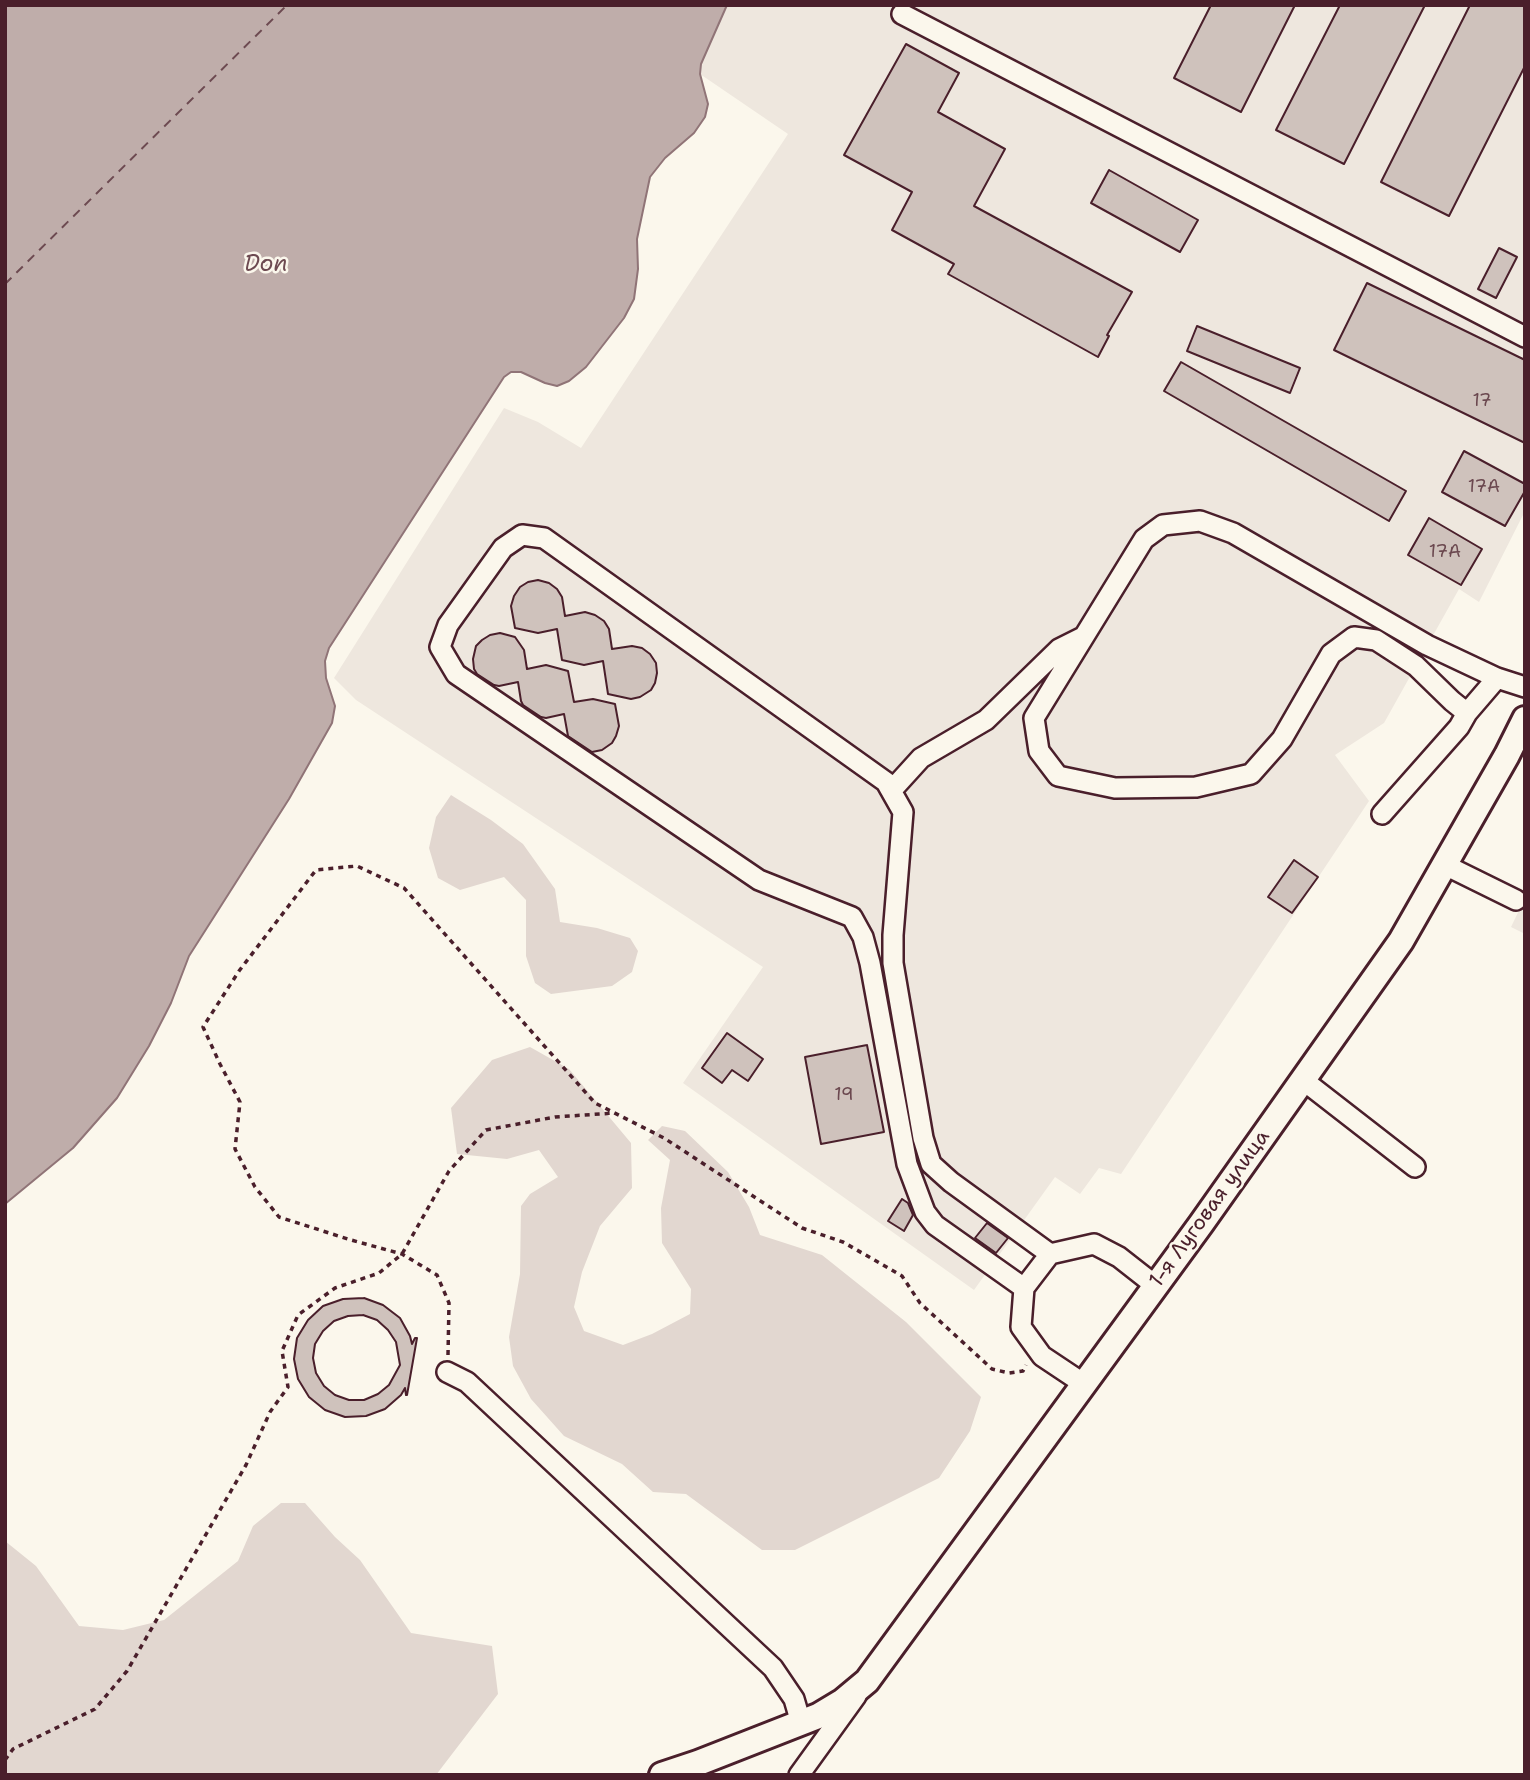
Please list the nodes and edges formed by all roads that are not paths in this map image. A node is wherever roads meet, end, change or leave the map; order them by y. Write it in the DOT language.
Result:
graph roads {
  1 [pos="902,14"];
  2 [pos="1525,337"];
  3 [pos="1084,637"];
  4 [pos="1497,678"];
  5 [pos="1525,687"];
  6 [pos="1467,713"];
  7 [pos="1525,719"];
  8 [pos="1516,759"];
  9 [pos="891,791"];
  10 [pos="1382,814"];
  11 [pos="1445,865"];
  12 [pos="1516,900"];
  13 [pos="1303,1080"];
  14 [pos="1415,1167"];
  15 [pos="1050,1254"];
  16 [pos="1156,1286"];
  17 [pos="1024,1288"];
  18 [pos="447,1372"];
  19 [pos="1084,1384"];
  20 [pos="867,1681"];
  21 [pos="801,1723"];
  22 [pos="703,1769"];
  23 [pos="662,1775"];
  24 [pos="799,1775"];
  1 -- 2 [label="street"];
  3 -- 4 [label="street"];
  3 -- 6 [label="street"];
  3 -- 9 [label="street"];
  4 -- 5 [label="street"];
  4 -- 6 [label="street"];
  6 -- 10 [label="street"];
  7 -- 8 [label="main road, 1-я Луговая улица"];
  8 -- 11 [label="main road, 1-я Луговая улица"];
  9 -- 15 [label="street"];
  9 -- 17 [label="street"];
  11 -- 12 [label="street"];
  11 -- 13 [label="main road, 1-я Луговая улица"];
  13 -- 14 [label="street"];
  13 -- 16 [label="main road, 1-я Луговая улица"];
  15 -- 16 [label="street"];
  15 -- 17 [label="street"];
  16 -- 19 [label="main road, 1-я Луговая улица"];
  17 -- 19 [label="street"];
  18 -- 21 [label="street"];
  19 -- 20 [label="main road, 1-я Луговая улица"];
  20 -- 21 [label="main road, 1-я Луговая улица"];
  20 -- 24 [label="street, 1-я Луговая улица"];
  21 -- 22 [label="main road, 1-я Луговая улица"];
  22 -- 23 [label="main road, 1-я Луговая улица"];
}
